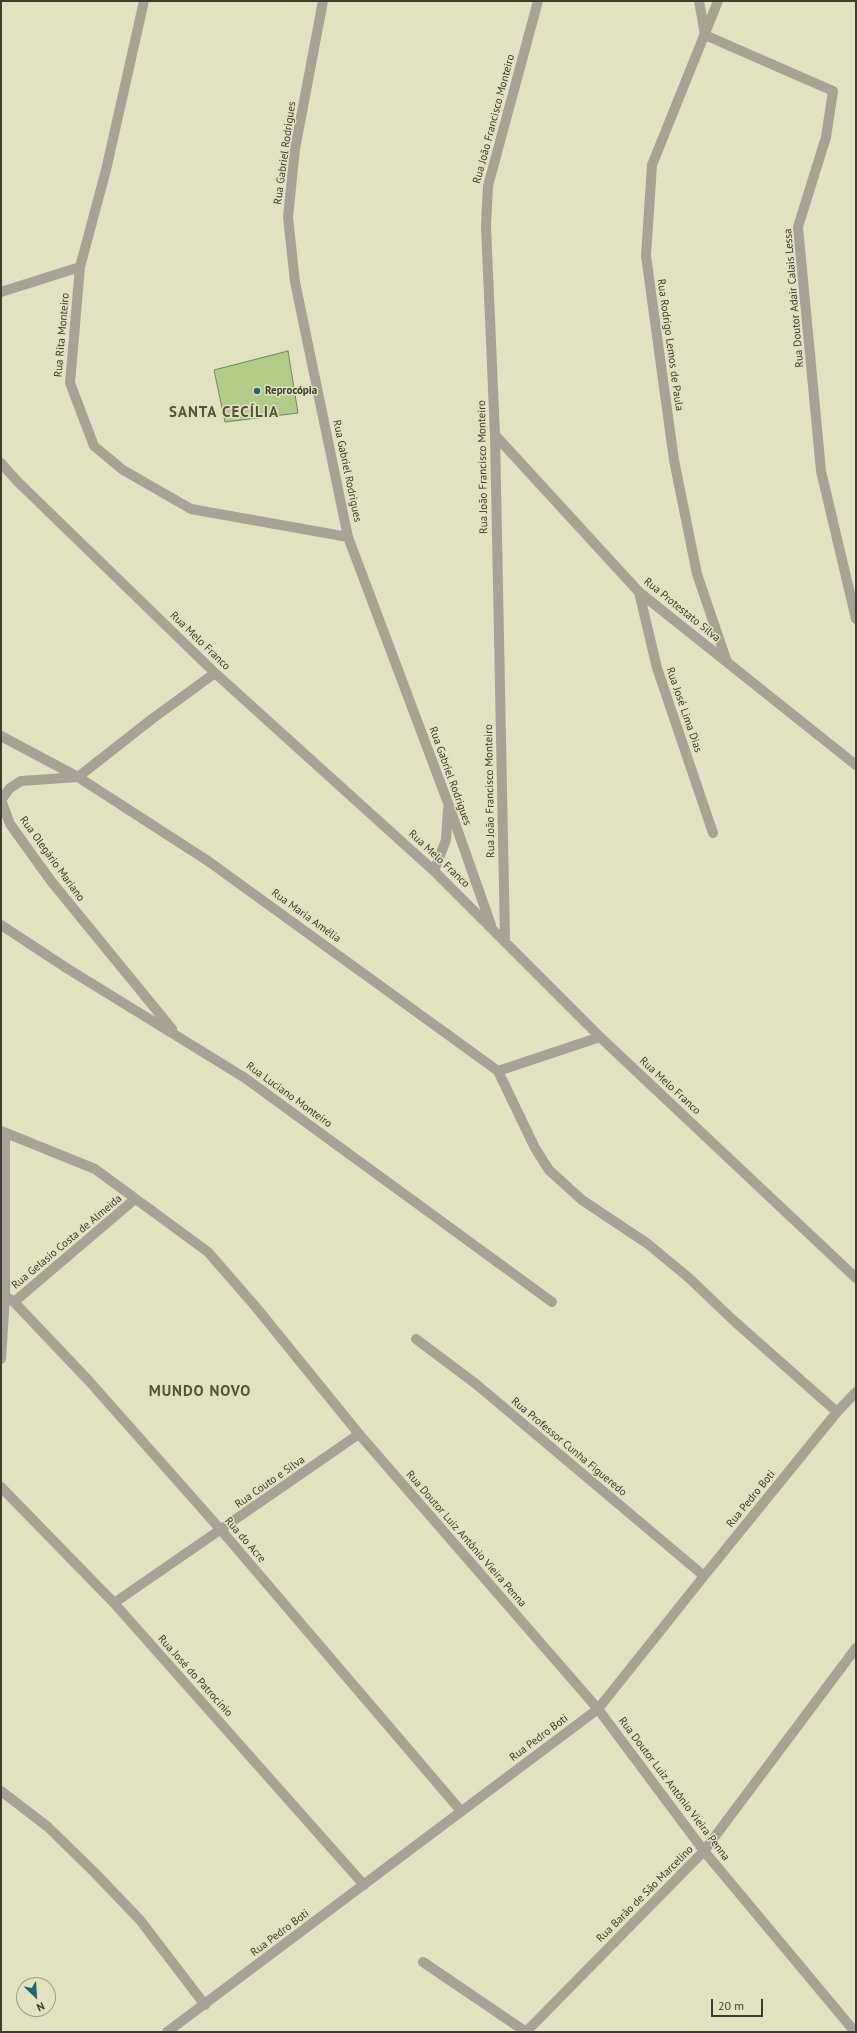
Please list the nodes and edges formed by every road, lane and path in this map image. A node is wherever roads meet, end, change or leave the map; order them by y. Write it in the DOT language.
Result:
graph roads {
  1 [pos="144,1"];
  2 [pos="323,1"];
  3 [pos="538,1"];
  4 [pos="699,1"];
  5 [pos="718,1"];
  6 [pos="705,35"];
  7 [pos="80,267"];
  8 [pos="1,292"];
  9 [pos="495,435"];
  10 [pos="1,463"];
  11 [pos="348,537"];
  12 [pos="639,592"];
  13 [pos="856,619"];
  14 [pos="727,662"];
  15 [pos="215,673"];
  16 [pos="1,736"];
  17 [pos="856,765"];
  18 [pos="78,777"];
  19 [pos="448,803"];
  20 [pos="713,833"];
  21 [pos="434,870"];
  22 [pos="1,925"];
  23 [pos="492,927"];
  24 [pos="504,940"];
  25 [pos="176,1035"];
  26 [pos="600,1037"];
  27 [pos="498,1071"];
  28 [pos="3,1132"];
  29 [pos="135,1199"];
  30 [pos="856,1278"];
  31 [pos="3,1294"];
  32 [pos="14,1302"];
  33 [pos="552,1302"];
  34 [pos="416,1339"];
  35 [pos="1,1359"];
  36 [pos="856,1392"];
  37 [pos="837,1412"];
  38 [pos="359,1434"];
  39 [pos="1,1487"];
  40 [pos="221,1530"];
  41 [pos="704,1576"];
  42 [pos="114,1603"];
  43 [pos="856,1648"];
  44 [pos="598,1709"];
  45 [pos="1,1791"];
  46 [pos="461,1811"];
  47 [pos="704,1851"];
  48 [pos="364,1886"];
  49 [pos="423,1962"];
  50 [pos="205,2005"];
  51 [pos="167,2032"];
  52 [pos="526,2032"];
  53 [pos="855,2032"];
  1 -- 7 [label="street, Rua Rita Monteiro"];
  2 -- 11 [label="street, Rua Gabriel Rodrigues"];
  3 -- 9 [label="street, Rua João Francisco Monteiro"];
  4 -- 6 [label="street"];
  5 -- 6 [label="street, Rua Rodrigo Lemos de Paula"];
  6 -- 13 [label="street, Rua Doutor Adair Calais Lessa"];
  6 -- 14 [label="street, Rua Rodrigo Lemos de Paula"];
  7 -- 8 [label="street"];
  7 -- 11 [label="street, Rua Rita Monteiro"];
  9 -- 12 [label="street, Rua Protestato Silva"];
  9 -- 24 [label="street, Rua João Francisco Monteiro"];
  10 -- 15 [label="street, Rua Melo Franco"];
  11 -- 19 [label="street, Rua Gabriel Rodrigues"];
  12 -- 14 [label="street, Rua Protestato Silva"];
  12 -- 20 [label="street, Rua José Lima Dias"];
  14 -- 17 [label="street, Rua Protestato Silva"];
  15 -- 18 [label="street"];
  15 -- 21 [label="street, Rua Melo Franco"];
  16 -- 18 [label="street, Rua Maria Amélia"];
  18 -- 25 [label="street, Rua Olegário Mariano"];
  18 -- 27 [label="street, Rua Maria Amélia"];
  19 -- 21 [label="street"];
  19 -- 23 [label="street, Rua Gabriel Rodrigues"];
  21 -- 23 [label="street, Rua Melo Franco"];
  22 -- 25 [label="street, Rua Luciano Monteiro"];
  23 -- 24 [label="street, Rua Melo Franco"];
  24 -- 26 [label="street, Rua Melo Franco"];
  25 -- 33 [label="street, Rua Luciano Monteiro"];
  26 -- 27 [label="street"];
  26 -- 30 [label="street, Rua Melo Franco"];
  27 -- 37 [label="street"];
  28 -- 29 [label="street, Rua Doutor Luiz Antônio Vieira Penna"];
  28 -- 31 [label="street"];
  29 -- 32 [label="street, Rua Gelasio Costa de Almeida"];
  29 -- 38 [label="street, Rua Doutor Luiz Antônio Vieira Penna"];
  31 -- 32 [label="street, Rua do Acre"];
  31 -- 35 [label="street"];
  32 -- 40 [label="street, Rua do Acre"];
  34 -- 41 [label="street, Rua Professor Cunha Figueredo"];
  36 -- 37 [label="street, Rua Pedro Boti"];
  37 -- 41 [label="street, Rua Pedro Boti"];
  38 -- 40 [label="street, Rua Couto e Silva"];
  38 -- 44 [label="street, Rua Doutor Luiz Antônio Vieira Penna"];
  39 -- 42 [label="street, Rua José do Patrocínio"];
  40 -- 42 [label="street, Rua Couto e Silva"];
  40 -- 46 [label="street, Rua do Acre"];
  41 -- 44 [label="street, Rua Pedro Boti"];
  42 -- 48 [label="street, Rua José do Patrocínio"];
  43 -- 47 [label="street, Rua Barão de São Marcelino"];
  44 -- 46 [label="street, Rua Pedro Boti"];
  44 -- 47 [label="street, Rua Doutor Luiz Antônio Vieira Penna"];
  45 -- 50 [label="street"];
  46 -- 48 [label="street, Rua Pedro Boti"];
  47 -- 52 [label="street, Rua Barão de São Marcelino"];
  47 -- 53 [label="street, Rua Doutor Luiz Antônio Vieira Penna"];
  48 -- 50 [label="street, Rua Pedro Boti"];
  49 -- 52 [label="street"];
  50 -- 51 [label="street, Rua Pedro Boti"];
}
